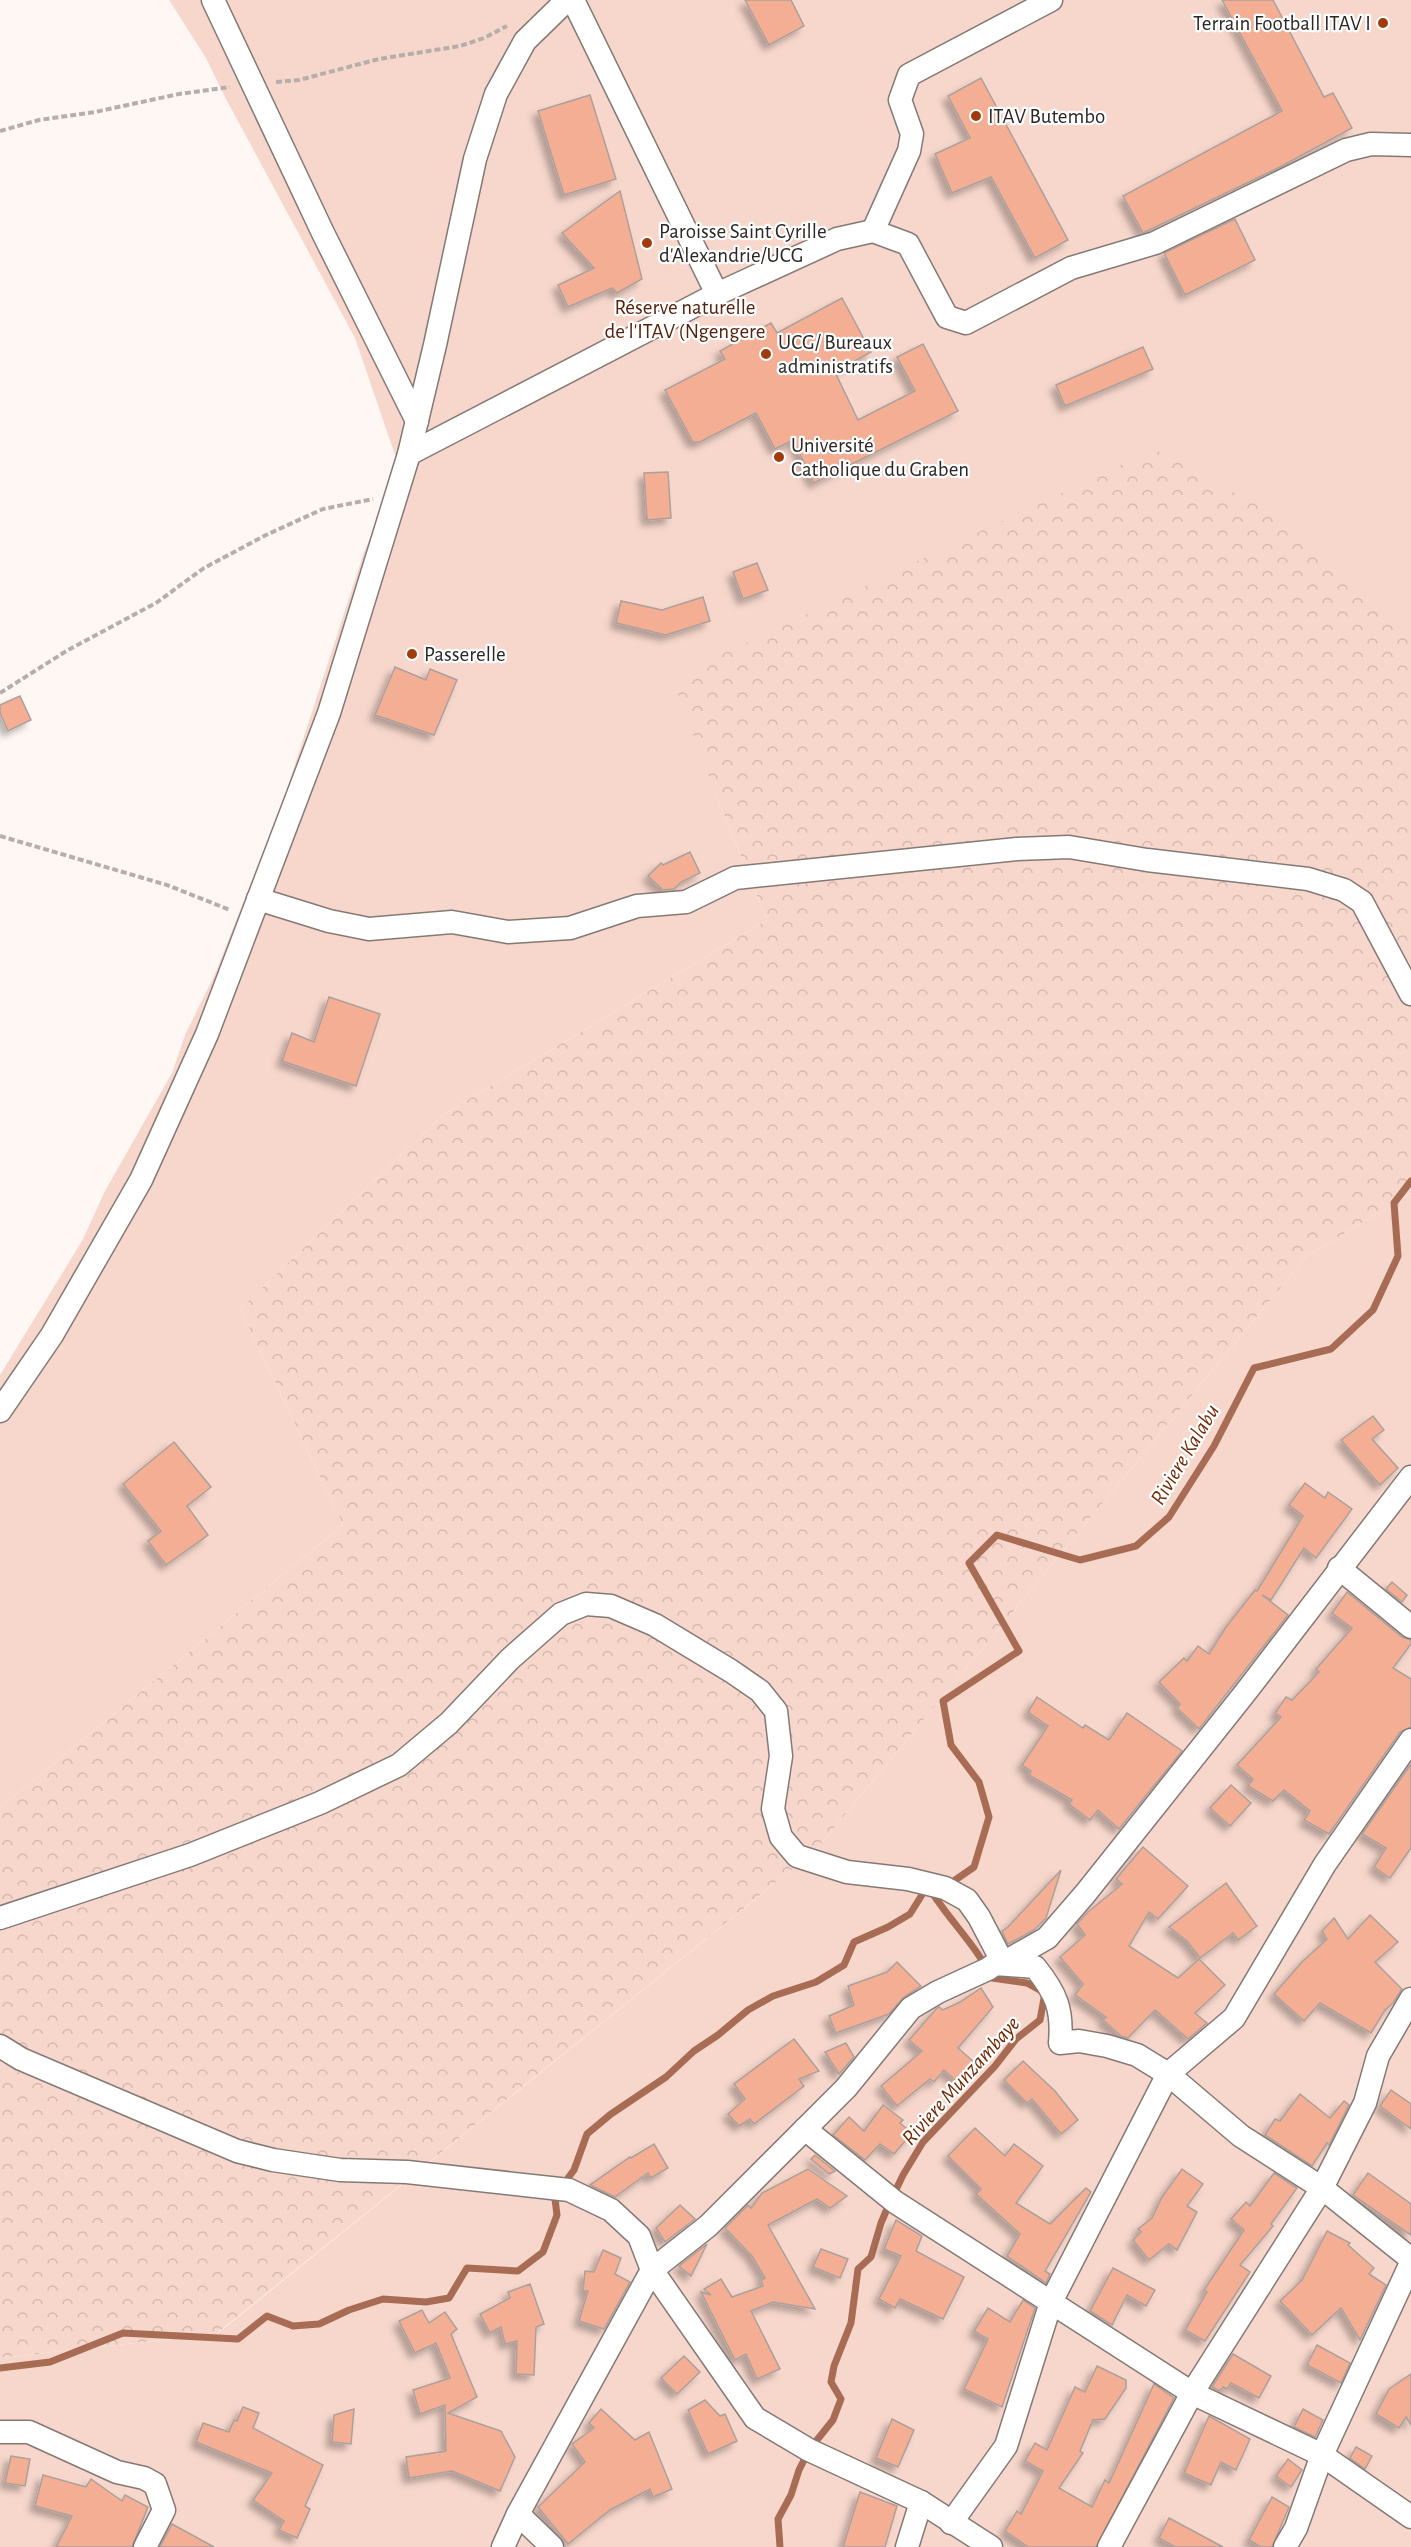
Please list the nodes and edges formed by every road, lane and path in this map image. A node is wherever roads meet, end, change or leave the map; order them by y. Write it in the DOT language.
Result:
graph roads {
  1 [pos="213,0"];
  2 [pos="567,0"];
  3 [pos="573,0"];
  4 [pos="1051,0"];
  5 [pos="518,22"];
  6 [pos="253,85"];
  7 [pos="0,131"];
  8 [pos="1411,145"];
  9 [pos="873,231"];
  10 [pos="717,294"];
  11 [pos="417,421"];
  12 [pos="409,454"];
  13 [pos="395,494"];
  14 [pos="0,693"];
  15 [pos="0,836"];
  16 [pos="254,908"];
  17 [pos="1411,993"];
  18 [pos="0,1411"];
  19 [pos="1411,1477"];
  20 [pos="1339,1568"];
  21 [pos="1411,1628"];
  22 [pos="1411,1740"];
  23 [pos="0,1918"];
  24 [pos="992,1967"];
  25 [pos="1411,1999"];
  26 [pos="0,2046"];
  27 [pos="1168,2074"];
  28 [pos="805,2128"];
  29 [pos="1322,2188"];
  30 [pos="1411,2261"];
  31 [pos="652,2270"];
  32 [pos="1051,2302"];
  33 [pos="1192,2393"];
  34 [pos="0,2432"];
  35 [pos="1322,2455"];
  36 [pos="921,2502"];
  37 [pos="518,2514"];
  38 [pos="1411,2517"];
  39 [pos="951,2523"];
  40 [pos="145,2547"];
  41 [pos="503,2547"];
  42 [pos="552,2547"];
  43 [pos="907,2547"];
  44 [pos="991,2547"];
  45 [pos="1109,2547"];
  46 [pos="1285,2547"];
  1 -- 6 [label="street"];
  2 -- 11 [label="street"];
  3 -- 10 [label="street"];
  4 -- 9 [label="street"];
  5 -- 6 [label="path"];
  6 -- 7 [label="path"];
  6 -- 11 [label="street"];
  8 -- 9 [label="street"];
  9 -- 10 [label="street"];
  10 -- 12 [label="street"];
  11 -- 12 [label="street"];
  12 -- 13 [label="street"];
  13 -- 14 [label="path"];
  13 -- 16 [label="street"];
  15 -- 16 [label="path"];
  16 -- 17 [label="street"];
  16 -- 18 [label="street"];
  19 -- 20 [label="street"];
  20 -- 21 [label="street"];
  20 -- 24 [label="street"];
  22 -- 27 [label="street"];
  23 -- 24 [label="street"];
  24 -- 27 [label="street"];
  24 -- 28 [label="street"];
  25 -- 29 [label="street"];
  26 -- 31 [label="street"];
  27 -- 29 [label="street"];
  27 -- 32 [label="street"];
  28 -- 31 [label="street"];
  28 -- 32 [label="street"];
  29 -- 30 [label="street"];
  29 -- 33 [label="street"];
  30 -- 35 [label="street"];
  31 -- 36 [label="street"];
  31 -- 37 [label="street"];
  32 -- 33 [label="street"];
  32 -- 39 [label="street"];
  33 -- 35 [label="street"];
  33 -- 45 [label="street"];
  34 -- 40 [label="street"];
  35 -- 38 [label="street"];
  35 -- 46 [label="street"];
  36 -- 39 [label="street"];
  36 -- 43 [label="street"];
  37 -- 41 [label="street"];
  37 -- 42 [label="street"];
  39 -- 44 [label="street"];
}
